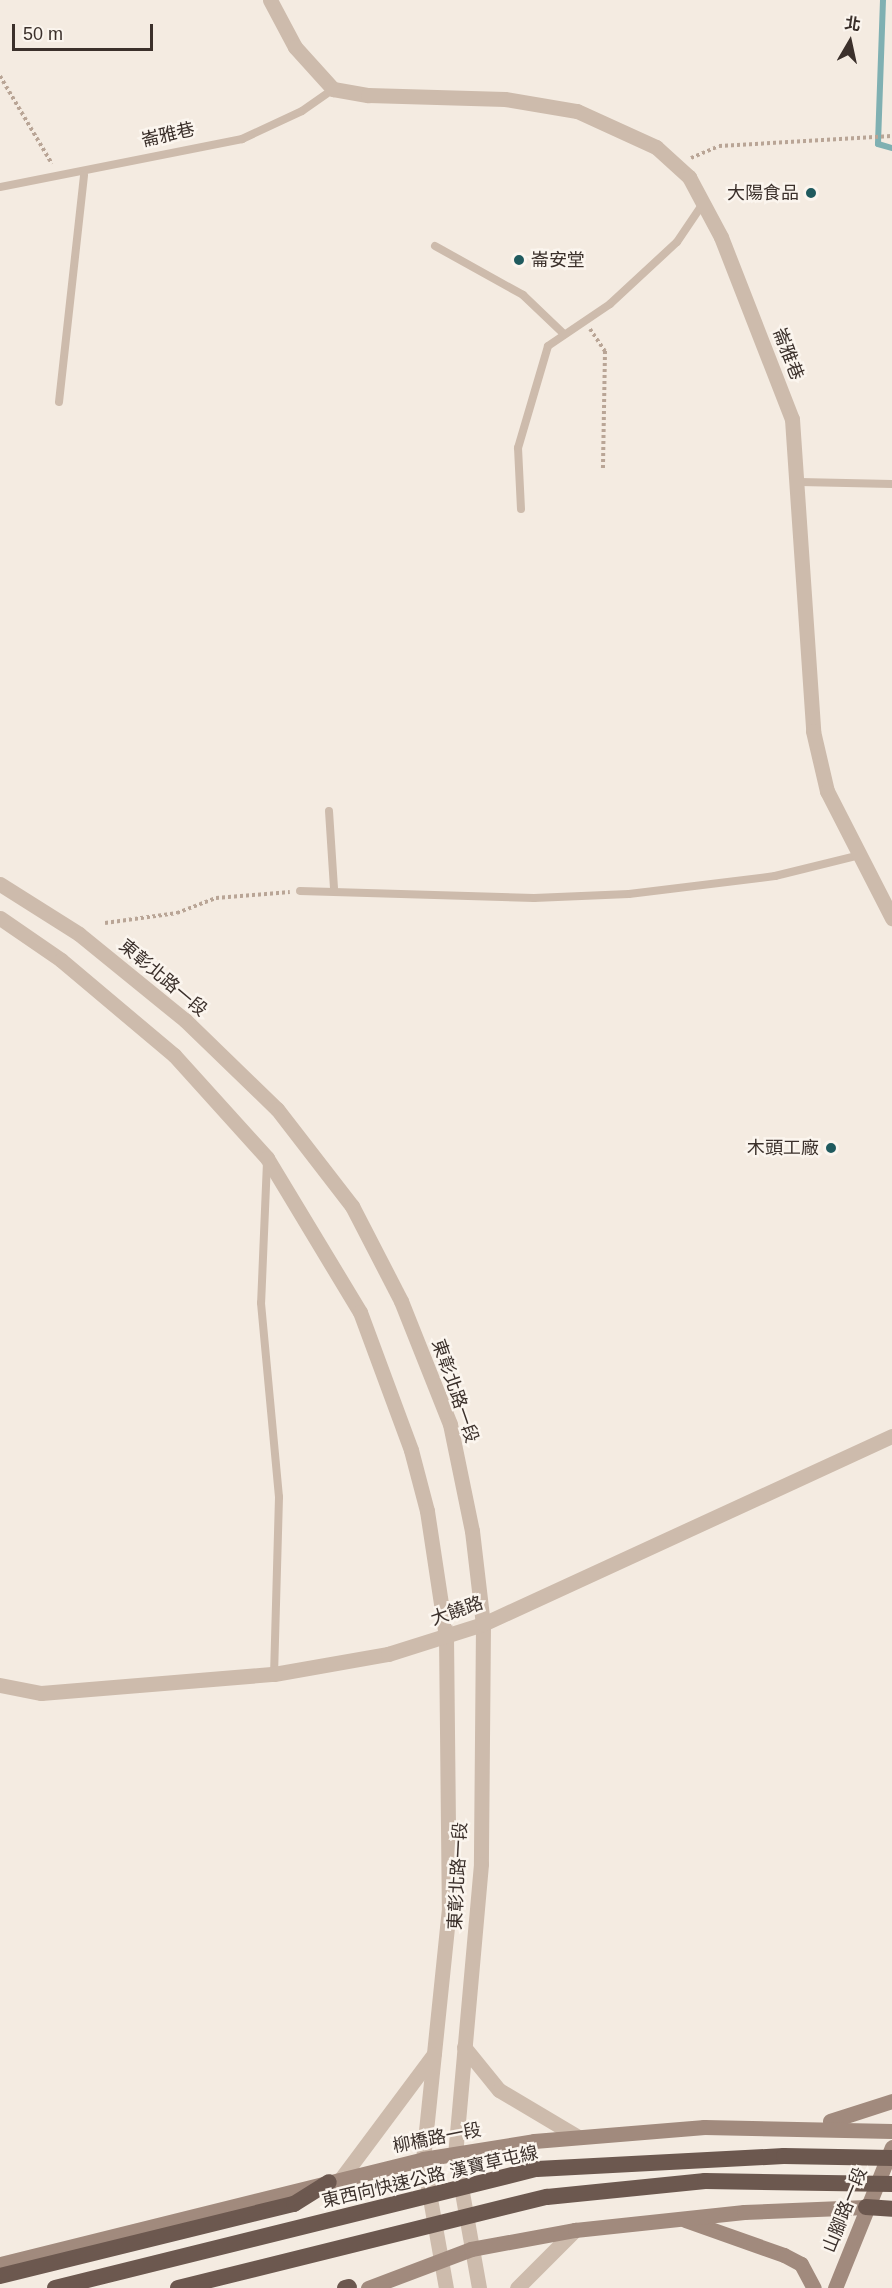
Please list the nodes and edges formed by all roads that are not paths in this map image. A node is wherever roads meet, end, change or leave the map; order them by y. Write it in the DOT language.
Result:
graph roads {
  1 [pos="270,0"];
  2 [pos="333,88"];
  3 [pos="84,175"];
  4 [pos="0,187"];
  5 [pos="704,201"];
  6 [pos="435,246"];
  7 [pos="564,334"];
  8 [pos="59,402"];
  9 [pos="800,482"];
  10 [pos="892,484"];
  11 [pos="521,509"];
  12 [pos="329,811"];
  13 [pos="856,856"];
  14 [pos="0,884"];
  15 [pos="334,889"];
  16 [pos="300,891"];
  17 [pos="0,918"];
  18 [pos="892,918"];
  19 [pos="267,1158"];
  20 [pos="892,1436"];
  21 [pos="483,1624"];
  22 [pos="446,1636"];
  23 [pos="274,1674"];
  24 [pos="0,1685"];
  25 [pos="464,2047"];
  26 [pos="434,2054"];
  27 [pos="892,2101"];
  28 [pos="779,2126"];
  29 [pos="892,2131"];
  30 [pos="578,2137"];
  31 [pos="892,2147"];
  32 [pos="454,2153"];
  33 [pos="892,2158"];
  34 [pos="423,2159"];
  35 [pos="334,2181"];
  36 [pos="892,2184"];
  37 [pos="866,2207"];
  38 [pos="892,2209"];
  39 [pos="677,2218"];
  40 [pos="575,2230"];
  41 [pos="471,2248"];
  42 [pos="441,2257"];
  43 [pos="0,2264"];
  44 [pos="0,2276"];
  45 [pos="56,2288"];
  46 [pos="178,2288"];
  47 [pos="347,2288"];
  48 [pos="357,2288"];
  49 [pos="368,2288"];
  50 [pos="446,2288"];
  51 [pos="479,2288"];
  52 [pos="518,2288"];
  53 [pos="814,2288"];
  54 [pos="834,2288"];
  1 -- 2 [label="street"];
  2 -- 3 [label="lane, 崙雅巷"];
  2 -- 5 [label="street, 崙雅巷"];
  3 -- 4 [label="lane, 崙雅巷"];
  3 -- 8 [label="lane"];
  5 -- 7 [label="lane"];
  5 -- 9 [label="street, 崙雅巷"];
  6 -- 7 [label="lane"];
  7 -- 11 [label="lane"];
  9 -- 10 [label="lane"];
  9 -- 13 [label="street, 崙雅巷"];
  12 -- 15 [label="lane"];
  13 -- 15 [label="lane"];
  13 -- 18 [label="street, 崙雅巷"];
  14 -- 21 [label="street, 東彰北路一段"];
  15 -- 16 [label="lane"];
  17 -- 19 [label="street, 東彰北路一段"];
  19 -- 22 [label="street, 東彰北路一段"];
  19 -- 23 [label="lane"];
  20 -- 21 [label="street, 大饒路"];
  21 -- 22 [label="street, 大饒路"];
  21 -- 25 [label="street, 東彰北路一段"];
  22 -- 23 [label="street, 大饒路"];
  22 -- 26 [label="street, 東彰北路一段"];
  23 -- 24 [label="street, 大饒路"];
  25 -- 30 [label="street"];
  25 -- 32 [label="street, 東彰北路一段"];
  26 -- 34 [label="street, 東彰北路一段"];
  26 -- 35 [label="street"];
  27 -- 28 [label="main road"];
  28 -- 29 [label="main road, 柳橋路一段"];
  28 -- 30 [label="main road, 柳橋路一段"];
  30 -- 32 [label="main road, 柳橋路一段"];
  31 -- 37 [label="main road, 山腳路一段"];
  32 -- 34 [label="main road, 柳橋路一段"];
  32 -- 41 [label="street, 東彰北路一段"];
  33 -- 45 [label="highway, 東西向快速公路 漢寶草屯線, bridge"];
  34 -- 35 [label="main road, 柳橋路一段"];
  34 -- 42 [label="street, 東彰北路一段"];
  35 -- 43 [label="main road, 柳橋路一段"];
  35 -- 44 [label="highway"];
  36 -- 46 [label="highway, bridge"];
  37 -- 38 [label="highway"];
  37 -- 39 [label="main road"];
  37 -- 54 [label="main road, 山腳路一段"];
  39 -- 40 [label="main road"];
  39 -- 53 [label="main road"];
  40 -- 41 [label="main road"];
  40 -- 52 [label="street"];
  41 -- 42 [label="main road"];
  41 -- 51 [label="street, 東彰北路一段"];
  42 -- 49 [label="main road"];
  42 -- 50 [label="street, 東彰北路一段"];
  47 -- 48 [label="main road"];
}
